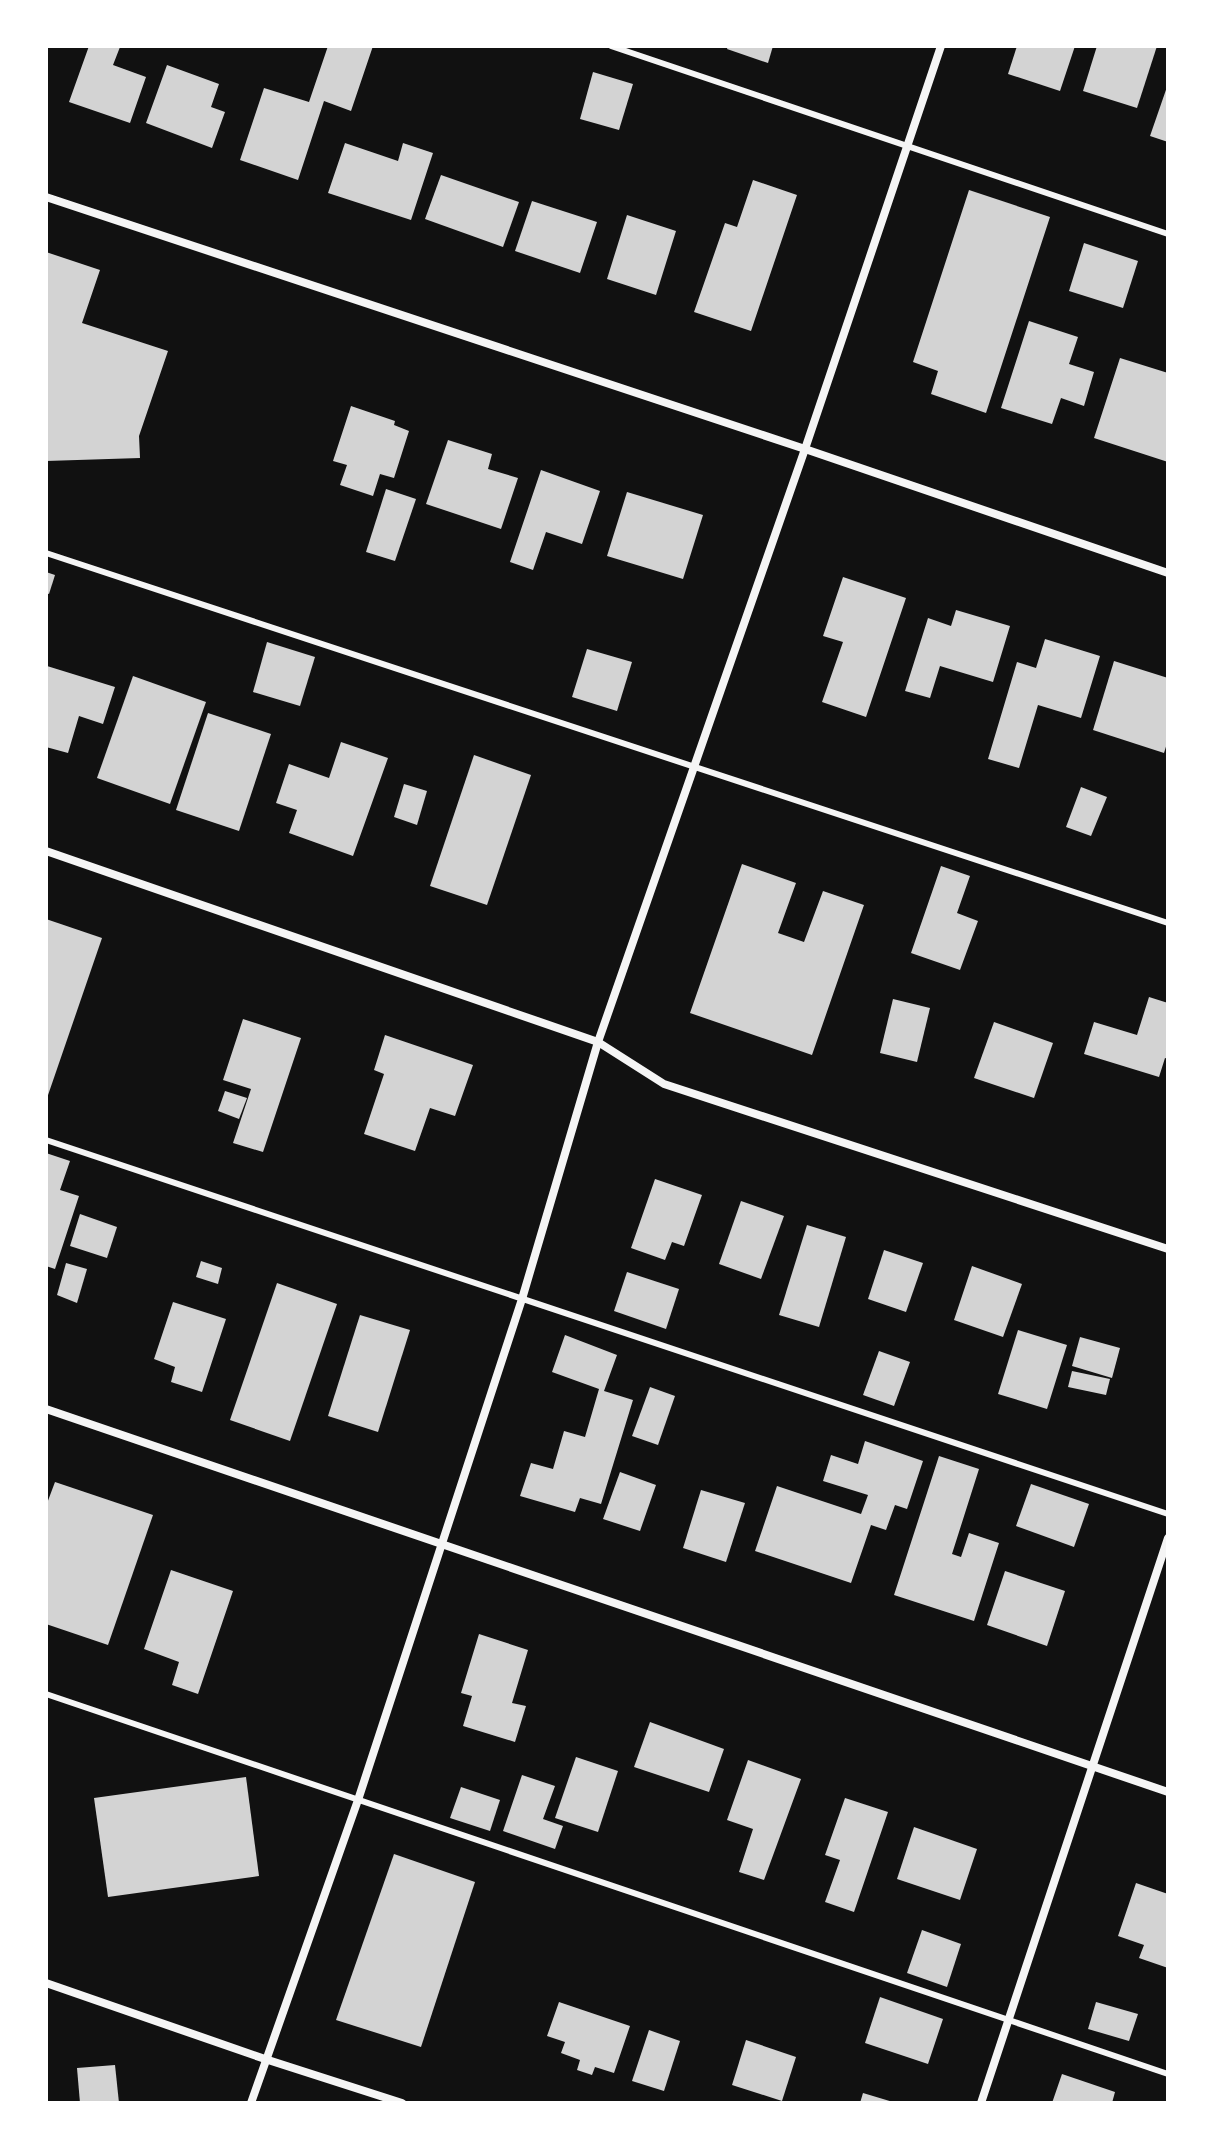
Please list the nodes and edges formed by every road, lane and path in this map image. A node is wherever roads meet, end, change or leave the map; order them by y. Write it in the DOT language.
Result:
graph roads {
  1 [pos="611,46"];
  2 [pos="941,46"];
  3 [pos="908,146"];
  4 [pos="46,197"];
  5 [pos="1168,234"];
  6 [pos="805,449"];
  7 [pos="46,553"];
  8 [pos="1168,573"];
  9 [pos="695,767"];
  10 [pos="46,851"];
  11 [pos="1168,923"];
  12 [pos="598,1042"];
  13 [pos="46,1140"];
  14 [pos="1168,1249"];
  15 [pos="522,1299"];
  16 [pos="46,1409"];
  17 [pos="1168,1514"];
  18 [pos="1168,1538"];
  19 [pos="442,1542"];
  20 [pos="46,1694"];
  21 [pos="1093,1767"];
  22 [pos="1168,1792"];
  23 [pos="358,1800"];
  24 [pos="46,1983"];
  25 [pos="1009,2020"];
  26 [pos="265,2059"];
  27 [pos="1168,2074"];
  28 [pos="251,2103"];
  29 [pos="402,2103"];
  30 [pos="981,2103"];
  1 -- 3 [label="lane"];
  2 -- 3 [label="street"];
  3 -- 5 [label="lane"];
  3 -- 6 [label="street"];
  4 -- 6 [label="street"];
  6 -- 8 [label="street"];
  6 -- 9 [label="street"];
  7 -- 9 [label="lane"];
  9 -- 11 [label="lane"];
  9 -- 12 [label="street"];
  10 -- 12 [label="street"];
  12 -- 14 [label="street"];
  12 -- 15 [label="street"];
  13 -- 15 [label="lane"];
  15 -- 17 [label="lane"];
  15 -- 19 [label="street"];
  16 -- 19 [label="street"];
  18 -- 21 [label="street"];
  19 -- 21 [label="street"];
  19 -- 23 [label="street"];
  20 -- 23 [label="lane"];
  21 -- 22 [label="street"];
  21 -- 25 [label="street"];
  23 -- 25 [label="lane"];
  23 -- 26 [label="street"];
  24 -- 26 [label="street"];
  25 -- 27 [label="lane"];
  25 -- 30 [label="street"];
  26 -- 28 [label="street"];
  26 -- 29 [label="street"];
}
